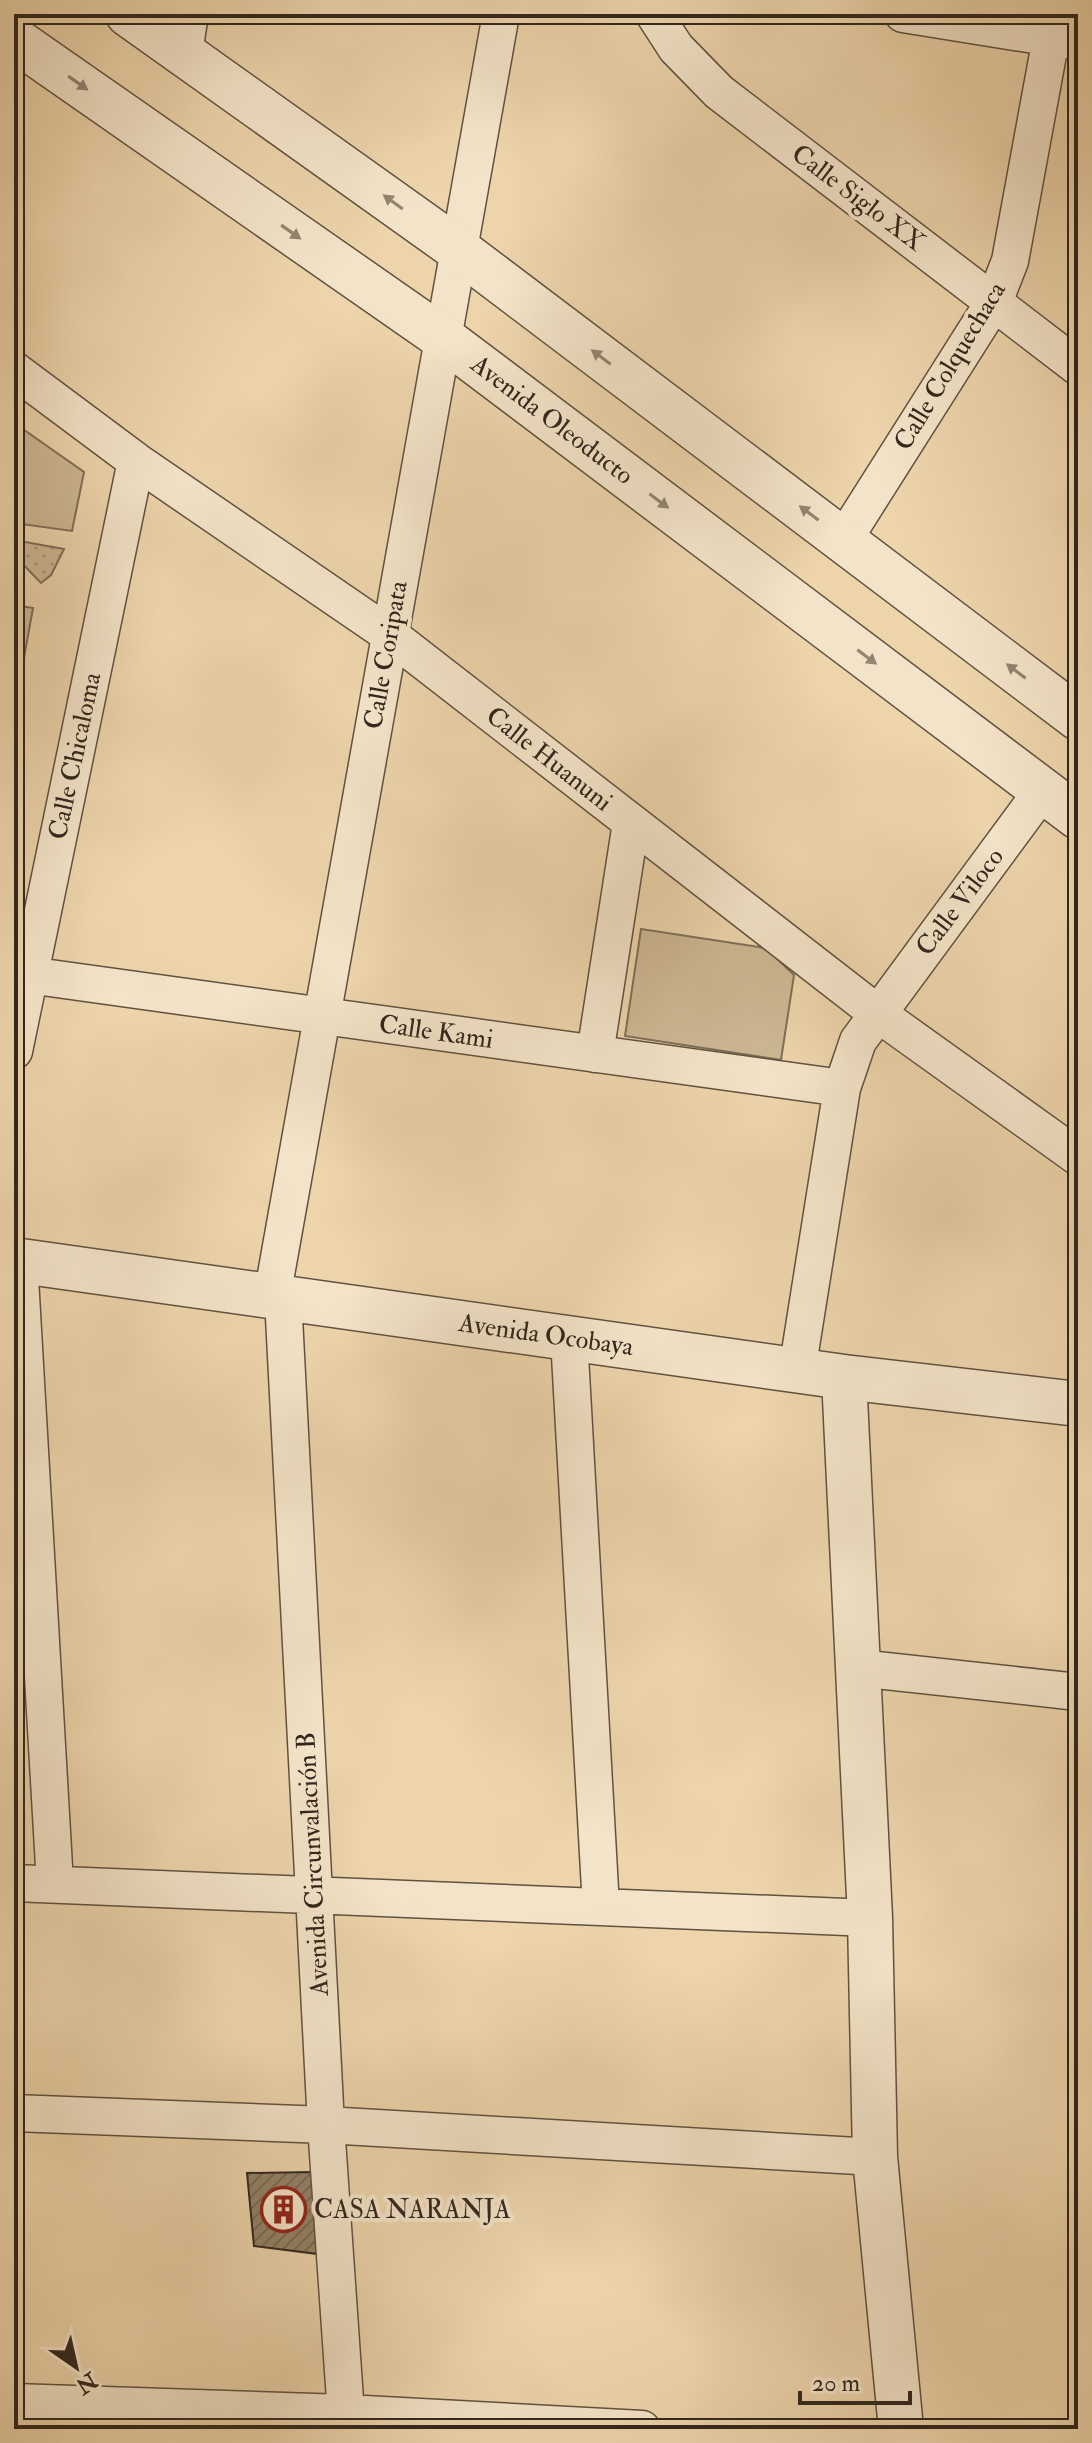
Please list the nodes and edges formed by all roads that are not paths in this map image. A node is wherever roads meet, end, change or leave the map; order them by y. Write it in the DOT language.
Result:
graph roads {
  1 [pos="128,14"];
  2 [pos="501,14"];
  3 [pos="654,14"];
  4 [pos="903,14"];
  5 [pos="187,33"];
  6 [pos="14,39"];
  7 [pos="1064,40"];
  8 [pos="459,250"];
  9 [pos="994,302"];
  10 [pos="443,338"];
  11 [pos="1078,367"];
  12 [pos="14,370"];
  13 [pos="136,461"];
  14 [pos="844,539"];
  15 [pos="390,635"];
  16 [pos="1078,718"];
  17 [pos="1043,790"];
  18 [pos="1078,817"];
  19 [pos="631,823"];
  20 [pos="22,975"];
  21 [pos="877,1013"];
  22 [pos="322,1016"];
  23 [pos="14,1051"];
  24 [pos="595,1054"];
  25 [pos="842,1088"];
  26 [pos="1078,1157"];
  27 [pos="16,1261"];
  28 [pos="277,1298"];
  29 [pos="569,1338"];
  30 [pos="797,1371"];
  31 [pos="844,1377"];
  32 [pos="1078,1404"];
  33 [pos="858,1668"];
  34 [pos="1078,1692"];
  35 [pos="14,1883"];
  36 [pos="55,1884"];
  37 [pos="316,1897"];
  38 [pos="601,1907"];
  39 [pos="870,1918"];
  40 [pos="14,2113"];
  41 [pos="326,2125"];
  42 [pos="875,2157"];
  43 [pos="14,2402"];
  44 [pos="96,2416"];
  45 [pos="347,2421"];
  46 [pos="628,2429"];
  47 [pos="642,2429"];
  48 [pos="901,2429"];
  1 -- 5 [label="street"];
  2 -- 8 [label="street, Calle Coripata"];
  3 -- 9 [label="street, Calle Siglo XX"];
  4 -- 7 [label="street"];
  8 -- 5 [label="street, one-way"];
  6 -- 10 [label="street, Avenida Oleoducto, one-way"];
  7 -- 9 [label="street, Calle Colquechaca"];
  8 -- 10 [label="street, Calle Coripata"];
  14 -- 8 [label="street, one-way"];
  9 -- 11 [label="street, Calle Siglo XX"];
  9 -- 14 [label="street, Calle Colquechaca"];
  10 -- 15 [label="street, Calle Coripata"];
  10 -- 17 [label="street, Avenida Oleoducto, one-way"];
  12 -- 13 [label="street, Calle Huanuni"];
  13 -- 15 [label="street, Calle Huanuni"];
  13 -- 20 [label="street, Calle Chicaloma"];
  16 -- 14 [label="street, one-way"];
  15 -- 19 [label="street, Calle Huanuni"];
  15 -- 22 [label="street, Calle Coripata"];
  17 -- 18 [label="street, Avenida Oleoducto"];
  17 -- 21 [label="street, Calle Viloco"];
  19 -- 21 [label="street, Calle Huanuni"];
  19 -- 24 [label="street"];
  20 -- 22 [label="street, Calle Kami"];
  20 -- 23 [label="street, Calle Chicaloma"];
  21 -- 25 [label="street, Calle Viloco"];
  21 -- 26 [label="street, Calle Huanuni"];
  22 -- 24 [label="street, Calle Kami"];
  22 -- 28 [label="street, Calle Coripata"];
  24 -- 25 [label="street, Calle Kami"];
  25 -- 30 [label="street, Calle Viloco"];
  27 -- 28 [label="street, Avenida Ocobaya"];
  27 -- 36 [label="street"];
  28 -- 29 [label="street, Avenida Ocobaya"];
  28 -- 37 [label="street, Avenida Circunvalación B"];
  29 -- 30 [label="street, Avenida Ocobaya"];
  29 -- 38 [label="street"];
  30 -- 31 [label="street, Avenida Ocobaya"];
  31 -- 32 [label="street, Avenida Ocobaya"];
  31 -- 33 [label="street"];
  33 -- 34 [label="street"];
  33 -- 39 [label="street"];
  35 -- 36 [label="street"];
  36 -- 37 [label="street"];
  37 -- 38 [label="street"];
  37 -- 41 [label="street, Avenida Circunvalación B"];
  38 -- 39 [label="street"];
  39 -- 42 [label="street"];
  40 -- 41 [label="street"];
  41 -- 42 [label="street"];
  41 -- 45 [label="street, Avenida Circunvalación B"];
  42 -- 48 [label="street"];
  43 -- 44 [label="street"];
  44 -- 45 [label="street"];
  45 -- 46 [label="street"];
  46 -- 47 [label="street"];
}
